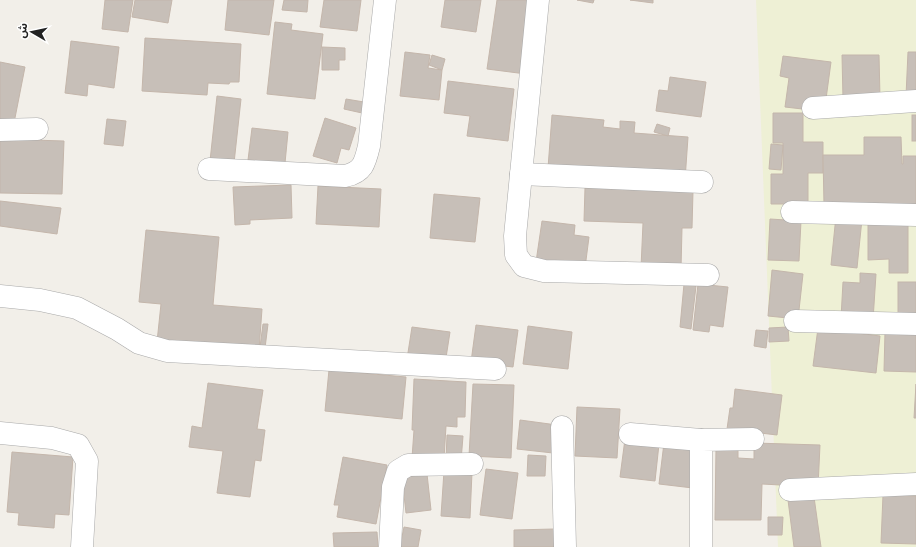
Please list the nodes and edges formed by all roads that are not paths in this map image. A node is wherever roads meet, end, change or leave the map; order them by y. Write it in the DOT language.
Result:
graph roads {
  1 [pos="385,0"];
  2 [pos="538,0"];
  3 [pos="916,102"];
  4 [pos="813,108"];
  5 [pos="37,129"];
  6 [pos="0,130"];
  7 [pos="209,169"];
  8 [pos="521,174"];
  9 [pos="702,182"];
  10 [pos="792,212"];
  11 [pos="916,215"];
  12 [pos="708,275"];
  13 [pos="0,296"];
  14 [pos="795,321"];
  15 [pos="916,324"];
  16 [pos="495,369"];
  17 [pos="562,426"];
  18 [pos="0,433"];
  19 [pos="630,434"];
  20 [pos="752,439"];
  21 [pos="701,440"];
  22 [pos="472,464"];
  23 [pos="916,484"];
  24 [pos="790,490"];
  25 [pos="82,547"];
  26 [pos="390,547"];
  27 [pos="565,547"];
  28 [pos="701,547"];
  1 -- 7 [label="street"];
  2 -- 8 [label="street"];
  3 -- 4 [label="street"];
  5 -- 6 [label="street"];
  8 -- 9 [label="street"];
  8 -- 12 [label="street"];
  10 -- 11 [label="street"];
  13 -- 16 [label="street"];
  14 -- 15 [label="street"];
  17 -- 27 [label="street"];
  18 -- 25 [label="street"];
  19 -- 21 [label="street"];
  20 -- 21 [label="street"];
  21 -- 28 [label="street"];
  22 -- 26 [label="street"];
  23 -- 24 [label="street"];
}
